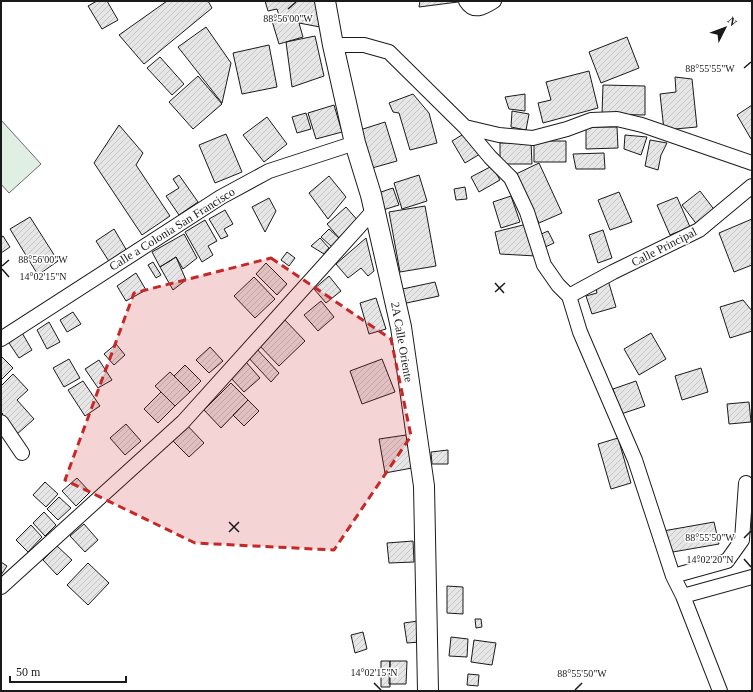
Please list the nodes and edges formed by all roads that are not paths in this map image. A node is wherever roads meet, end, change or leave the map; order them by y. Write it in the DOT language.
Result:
graph roads {
  1 [pos="325,1"];
  2 [pos="466,1"];
  3 [pos="494,1"];
  4 [pos="333,45"];
  5 [pos="465,127"];
  6 [pos="355,143"];
  7 [pos="752,163"];
  8 [pos="752,186"];
  9 [pos="374,210"];
  10 [pos="569,296"];
  11 [pos="1,339"];
  12 [pos="1,422"];
  13 [pos="22,453"];
  14 [pos="746,483"];
  15 [pos="673,576"];
  16 [pos="752,577"];
  17 [pos="1,588"];
  18 [pos="683,596"];
  19 [pos="428,691"];
  20 [pos="720,691"];
  1 -- 4 [label="street, 2A Calle Oriente"];
  2 -- 3 [label="street"];
  4 -- 5 [label="street"];
  4 -- 6 [label="street, 2A Calle Oriente"];
  5 -- 7 [label="street"];
  5 -- 10 [label="street"];
  6 -- 9 [label="street, 2A Calle Oriente"];
  6 -- 11 [label="street, Calle a Colonia San Francisco"];
  8 -- 10 [label="street, Calle Principal"];
  9 -- 17 [label="street"];
  9 -- 19 [label="street, 2A Calle Oriente"];
  10 -- 15 [label="street"];
  12 -- 13 [label="street"];
  14 -- 15 [label="street"];
  15 -- 18 [label="street"];
  16 -- 18 [label="street"];
  18 -- 20 [label="street"];
}
